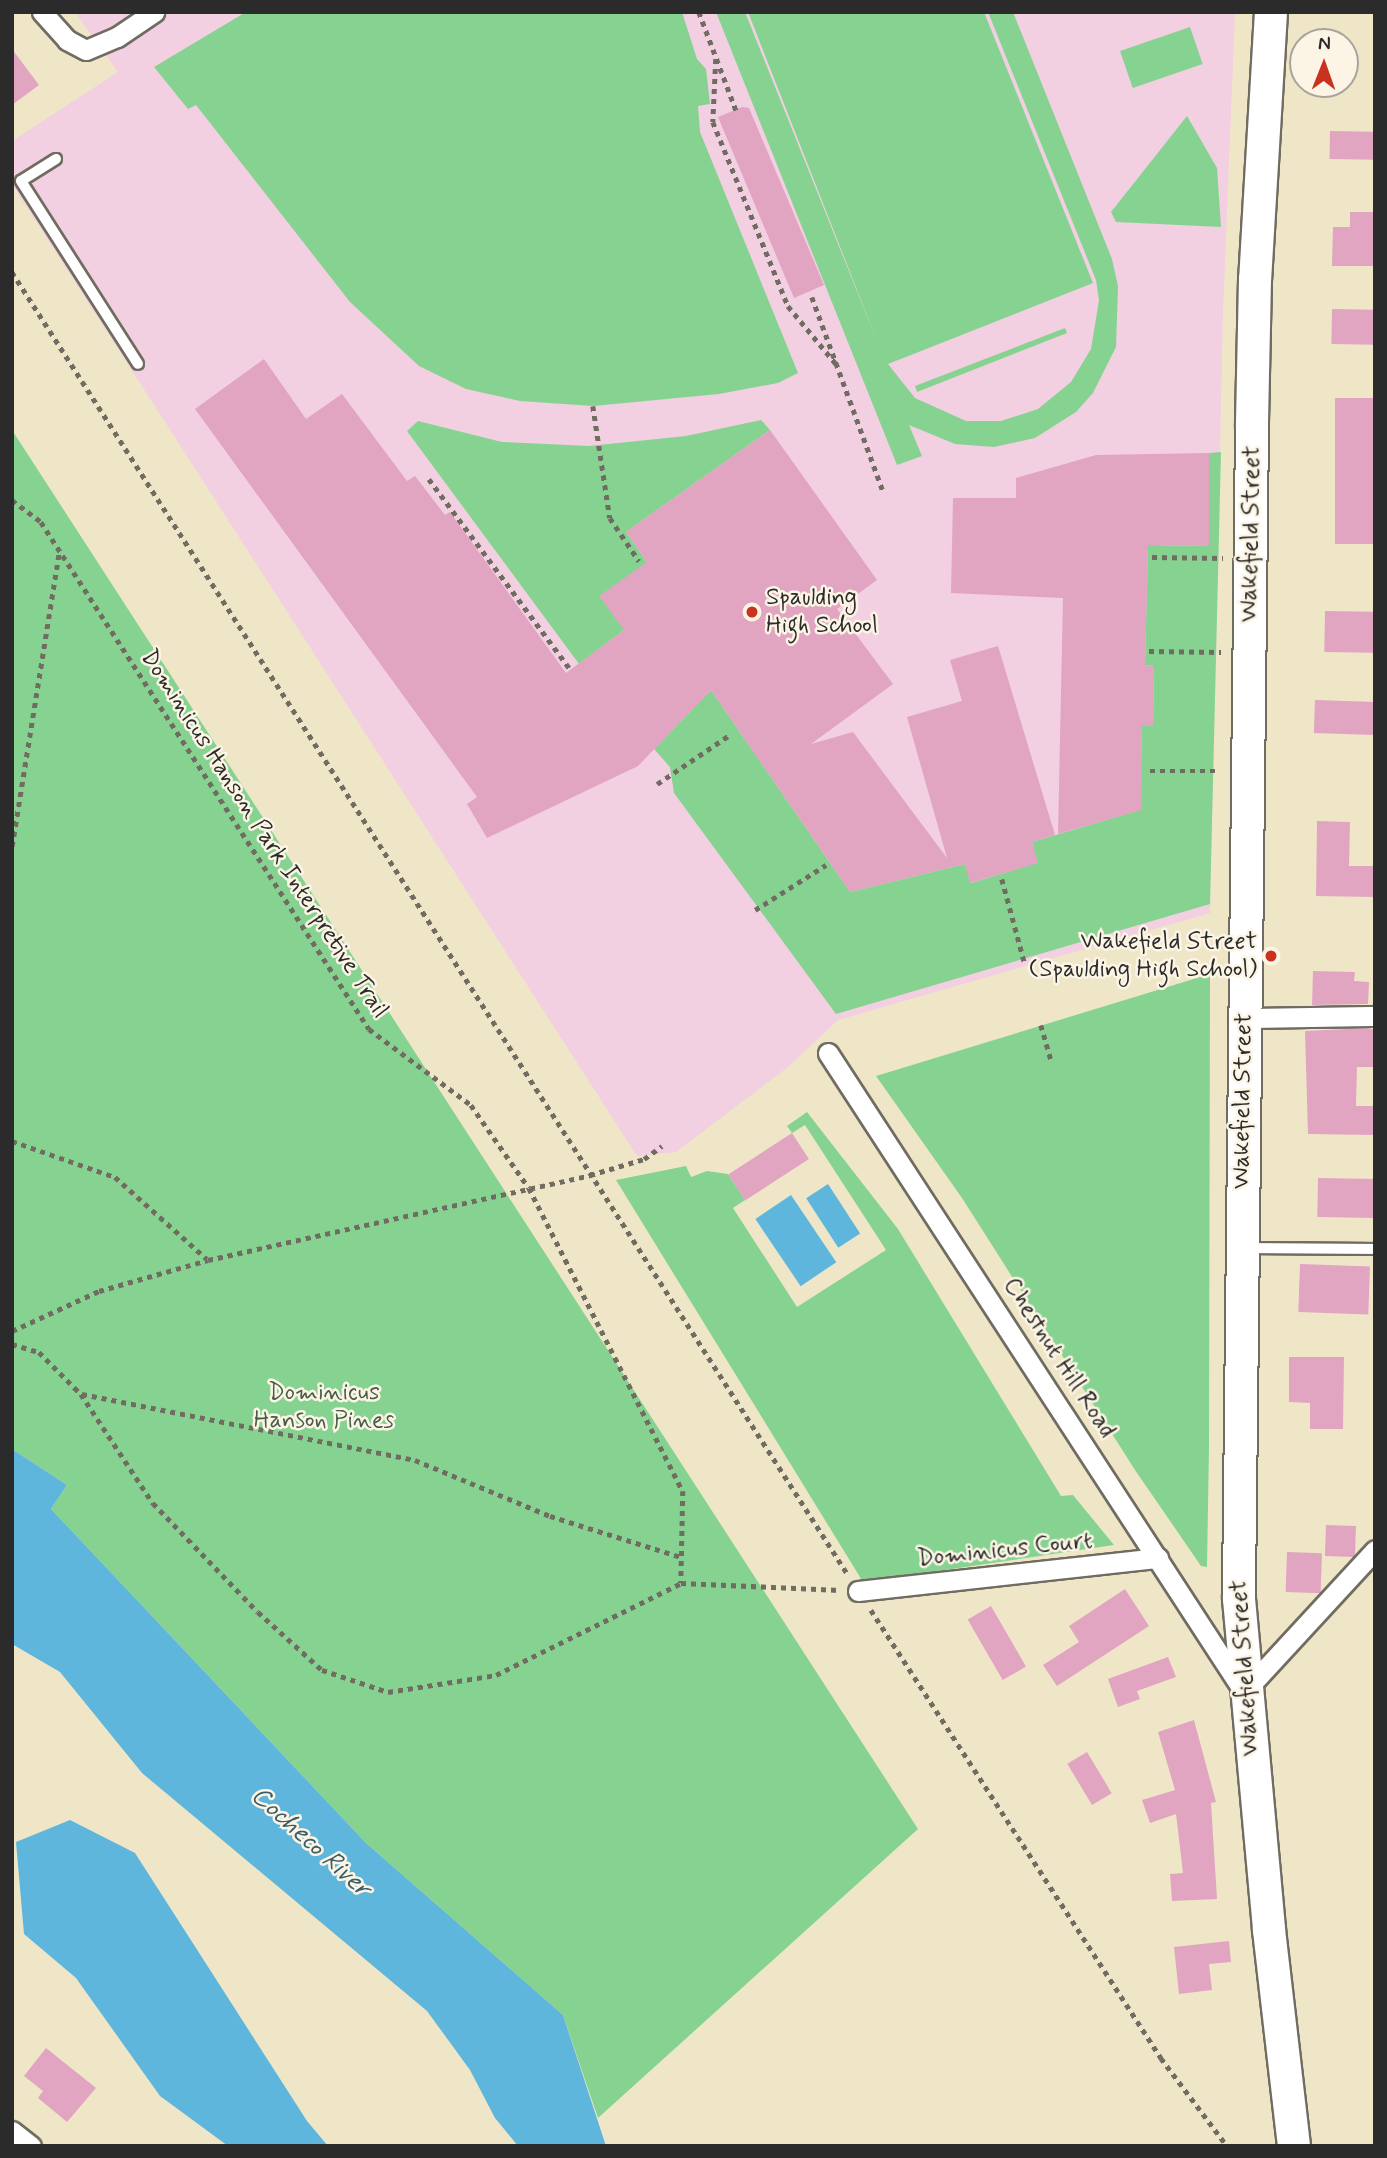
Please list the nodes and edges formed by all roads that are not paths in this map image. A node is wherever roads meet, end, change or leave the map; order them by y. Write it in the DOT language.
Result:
graph roads {
  1 [pos="42,12"];
  2 [pos="153,12"];
  3 [pos="1271,12"];
  4 [pos="56,159"];
  5 [pos="138,364"];
  6 [pos="1375,1016"];
  7 [pos="1245,1018"];
  8 [pos="828,1053"];
  9 [pos="1242,1248"];
  10 [pos="1375,1249"];
  11 [pos="1375,1550"];
  12 [pos="1157,1558"];
  13 [pos="859,1591"];
  14 [pos="1244,1692"];
  15 [pos="12,2131"];
  16 [pos="31,2146"];
  17 [pos="1294,2146"];
  1 -- 2 [label="street"];
  3 -- 7 [label="main road, Wakefield Street"];
  4 -- 5 [label="lane"];
  6 -- 7 [label="street"];
  7 -- 9 [label="main road, Wakefield Street"];
  8 -- 12 [label="street, Chestnut Hill Road"];
  9 -- 10 [label="lane"];
  9 -- 14 [label="main road, Wakefield Street"];
  11 -- 14 [label="street"];
  12 -- 13 [label="street, Dominicus Court"];
  12 -- 14 [label="street, Chestnut Hill Road"];
  14 -- 17 [label="main road, Wakefield Street"];
  15 -- 16 [label="street"];
}
